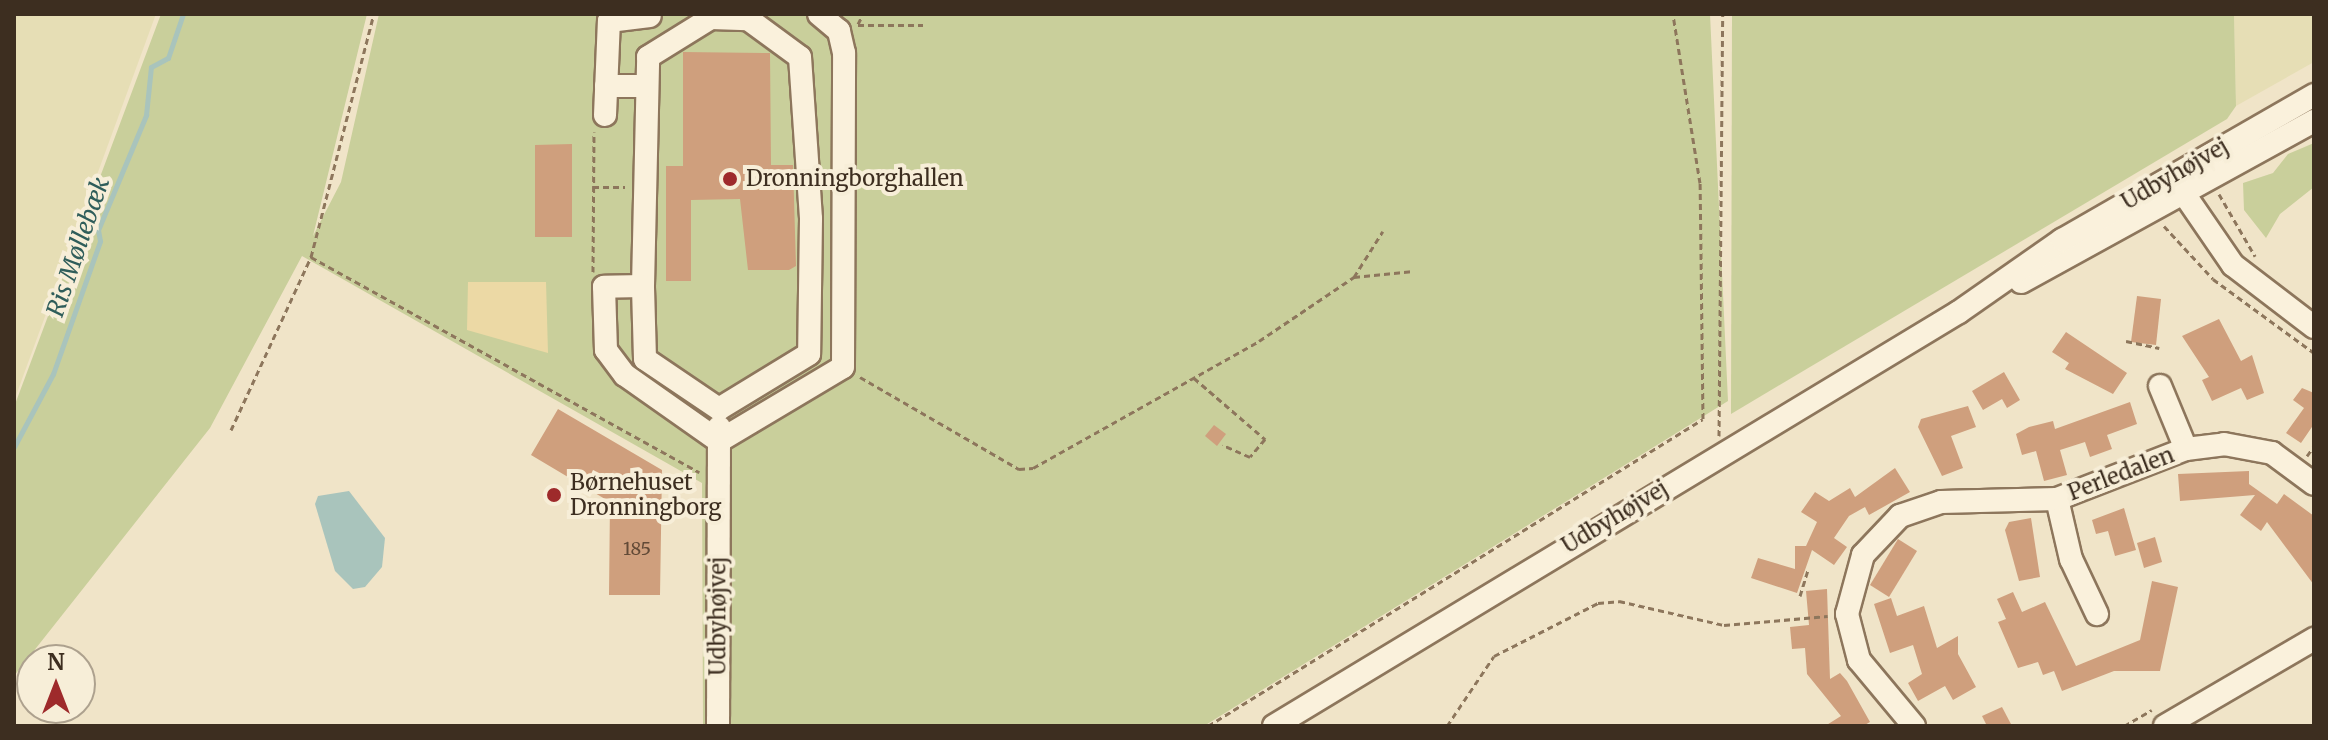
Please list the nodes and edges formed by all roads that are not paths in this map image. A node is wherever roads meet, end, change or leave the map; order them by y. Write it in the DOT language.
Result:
graph roads {
  1 [pos="819,14"];
  2 [pos="652,15"];
  3 [pos="648,57"];
  4 [pos="606,86"];
  5 [pos="647,86"];
  6 [pos="2314,95"];
  7 [pos="605,115"];
  8 [pos="2314,121"];
  9 [pos="2172,175"];
  10 [pos="2185,197"];
  11 [pos="643,286"];
  12 [pos="1959,312"];
  13 [pos="2314,327"];
  14 [pos="2160,386"];
  15 [pos="719,409"];
  16 [pos="719,441"];
  17 [pos="2186,449"];
  18 [pos="2314,484"];
  19 [pos="2057,499"];
  20 [pos="2097,614"];
  21 [pos="2314,639"];
  22 [pos="718,726"];
  23 [pos="1274,726"];
  24 [pos="1914,726"];
  25 [pos="2165,726"];
  1 -- 16 [label="street"];
  2 -- 3 [label="street"];
  2 -- 4 [label="street"];
  3 -- 5 [label="street"];
  3 -- 15 [label="street"];
  4 -- 5 [label="street"];
  4 -- 7 [label="street"];
  5 -- 11 [label="street"];
  6 -- 9 [label="street, Udbyhøjvej"];
  8 -- 10 [label="street, Udbyhøjvej"];
  9 -- 10 [label="street"];
  9 -- 12 [label="street, Udbyhøjvej"];
  10 -- 12 [label="street, Udbyhøjvej"];
  10 -- 13 [label="street"];
  11 -- 15 [label="street"];
  11 -- 16 [label="street"];
  12 -- 23 [label="street, Udbyhøjvej"];
  14 -- 17 [label="street, Perledalen"];
  15 -- 16 [label="street, Udbyhøjvej"];
  16 -- 22 [label="street, Udbyhøjvej"];
  17 -- 18 [label="street, Perledalen"];
  17 -- 19 [label="street, Perledalen"];
  19 -- 20 [label="street, Perledalen"];
  19 -- 24 [label="street, Perledalen"];
  21 -- 25 [label="street"];
}
